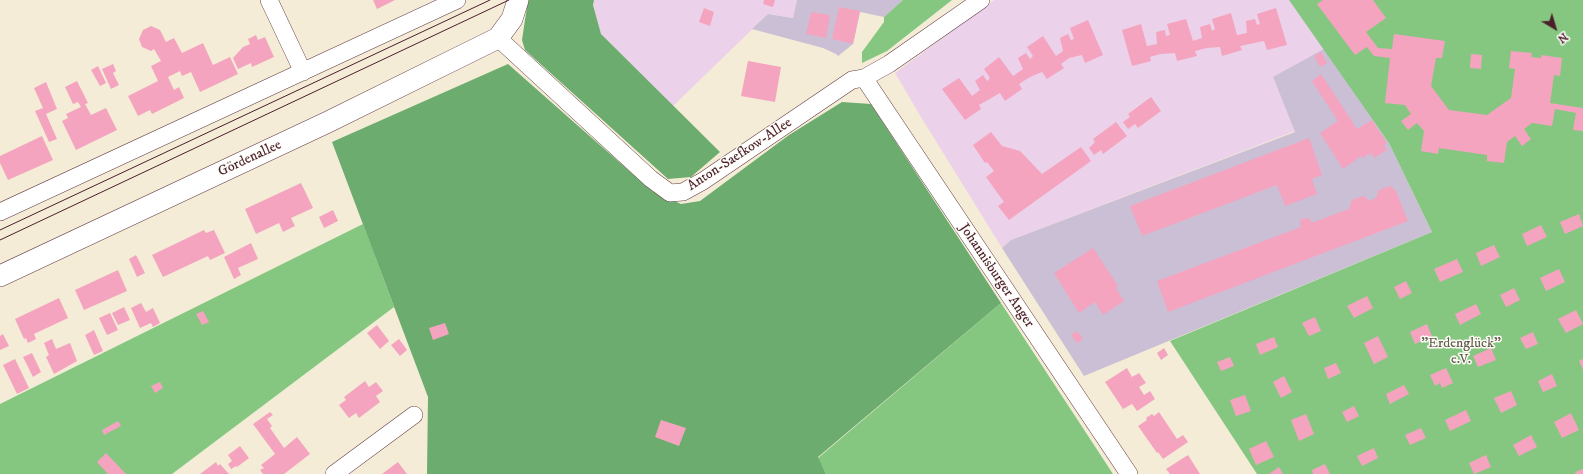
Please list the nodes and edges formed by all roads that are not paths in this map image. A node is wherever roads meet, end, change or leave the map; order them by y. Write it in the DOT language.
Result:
graph roads {
  1 [pos="269,0"];
  2 [pos="457,0"];
  3 [pos="518,0"];
  4 [pos="981,0"];
  5 [pos="498,38"];
  6 [pos="303,72"];
  7 [pos="864,78"];
  8 [pos="0,212"];
  9 [pos="0,276"];
  10 [pos="414,415"];
  11 [pos="334,474"];
  12 [pos="1129,474"];
  1 -- 6 [label="street"];
  2 -- 6 [label="street"];
  3 -- 5 [label="street"];
  4 -- 7 [label="street, Anton-Saefkow-Allee"];
  5 -- 7 [label="street, Anton-Saefkow-Allee"];
  5 -- 9 [label="street, Gördenallee"];
  6 -- 8 [label="street"];
  7 -- 12 [label="street, Johannisburger Anger"];
  10 -- 11 [label="street"];
}
